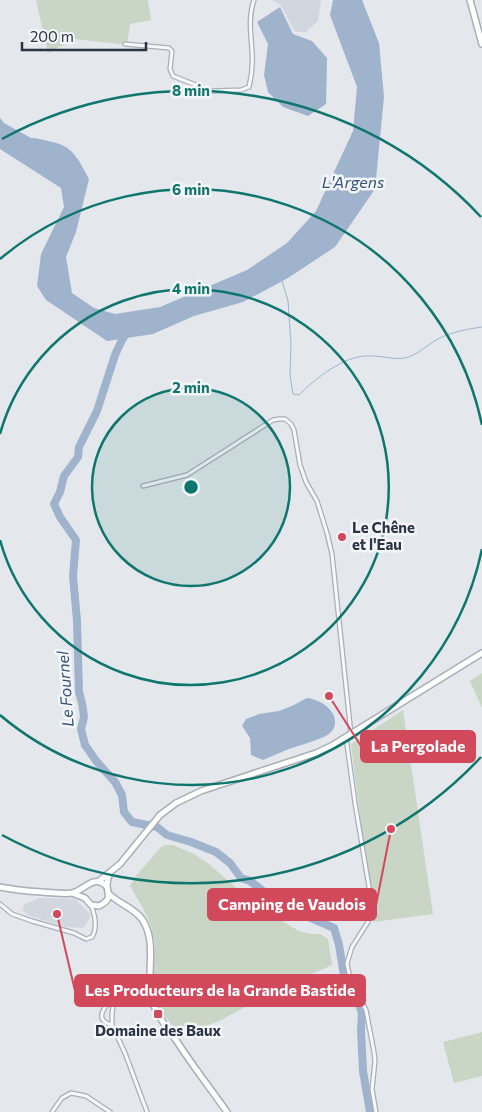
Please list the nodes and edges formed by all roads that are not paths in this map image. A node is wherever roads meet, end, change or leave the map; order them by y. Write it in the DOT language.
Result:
graph roads {
  1 [pos="254,0"];
  2 [pos="470,0"];
  3 [pos="126,44"];
  4 [pos="482,44"];
  5 [pos="143,486"];
  6 [pos="482,653"];
  7 [pos="349,735"];
  8 [pos="110,872"];
  9 [pos="99,881"];
  10 [pos="86,886"];
  11 [pos="0,887"];
  12 [pos="107,887"];
  13 [pos="72,893"];
  14 [pos="109,894"];
  15 [pos="85,898"];
  16 [pos="115,900"];
  17 [pos="106,902"];
  18 [pos="0,904"];
  19 [pos="91,905"];
  20 [pos="99,906"];
  21 [pos="95,916"];
  22 [pos="149,988"];
  23 [pos="121,993"];
  24 [pos="112,1025"];
  25 [pos="52,1112"];
  26 [pos="110,1112"];
  27 [pos="147,1112"];
  28 [pos="227,1112"];
  29 [pos="376,1112"];
  1 -- 3 [label="street"];
  2 -- 4 [label="main road"];
  5 -- 7 [label="street"];
  6 -- 7 [label="main road"];
  7 -- 8 [label="main road"];
  7 -- 29 [label="street"];
  8 -- 9 [label="main road"];
  8 -- 12 [label="main road"];
  9 -- 10 [label="main road"];
  9 -- 12 [label="main road"];
  10 -- 13 [label="main road"];
  10 -- 15 [label="main road"];
  11 -- 13 [label="main road"];
  12 -- 14 [label="main road"];
  13 -- 15 [label="main road"];
  14 -- 16 [label="main road"];
  14 -- 17 [label="main road"];
  15 -- 19 [label="main road"];
  16 -- 17 [label="main road"];
  16 -- 22 [label="main road"];
  17 -- 20 [label="main road"];
  18 -- 21 [label="street"];
  19 -- 20 [label="main road"];
  19 -- 21 [label="street"];
  20 -- 21 [label="street"];
  22 -- 23 [label="street"];
  22 -- 28 [label="main road"];
  23 -- 24 [label="street"];
  23 -- 24 [label="street"];
  24 -- 27 [label="street"];
  25 -- 26 [label="street"];
}
